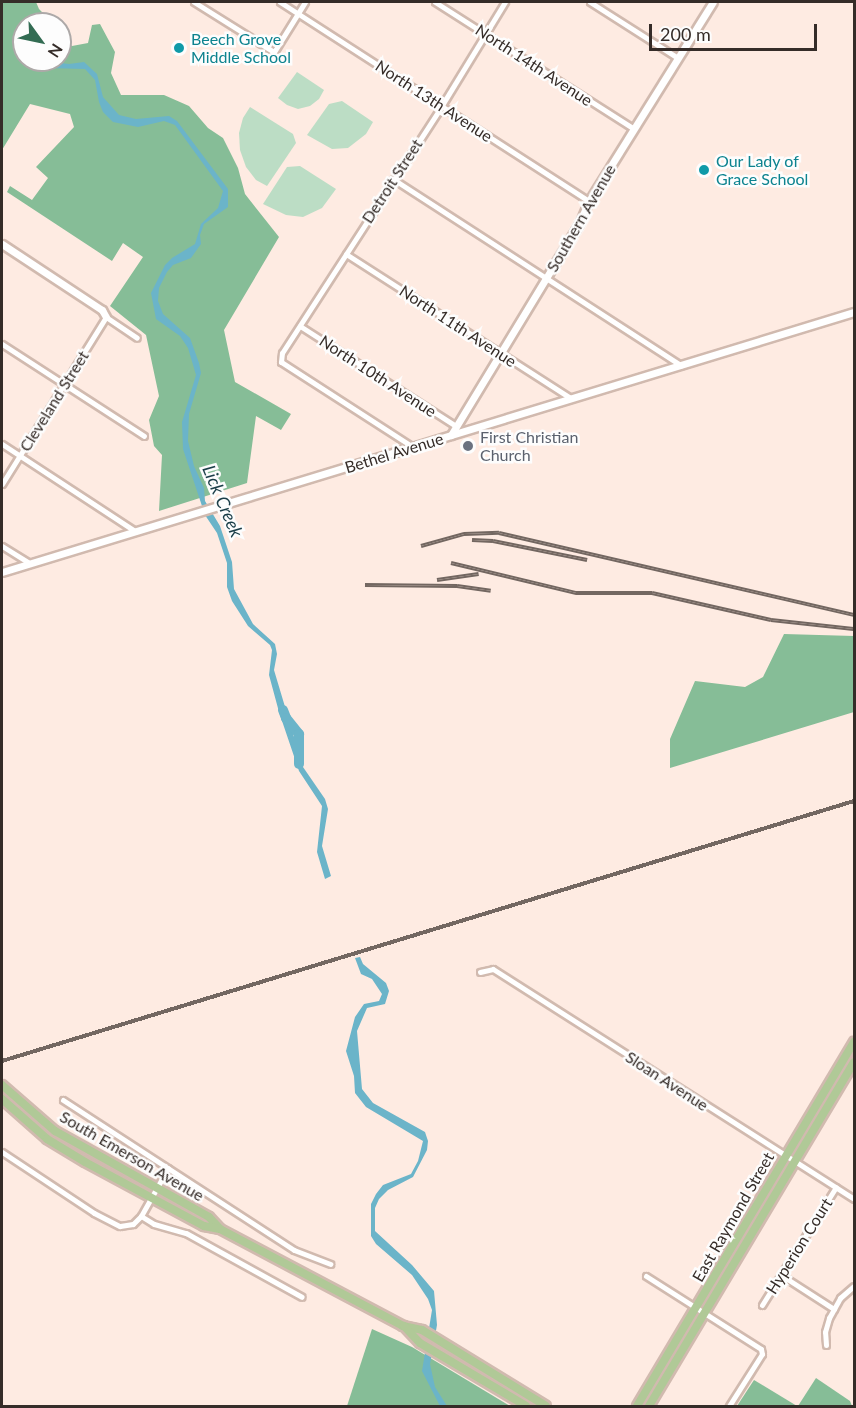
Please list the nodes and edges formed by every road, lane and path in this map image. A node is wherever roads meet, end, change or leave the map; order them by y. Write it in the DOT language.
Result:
graph roads {
  1 [pos="194,2"];
  2 [pos="280,2"];
  3 [pos="305,2"];
  4 [pos="435,2"];
  5 [pos="505,2"];
  6 [pos="590,2"];
  7 [pos="713,2"];
  8 [pos="298,13"];
  9 [pos="486,34"];
  10 [pos="678,58"];
  11 [pos="442,105"];
  12 [pos="634,129"];
  13 [pos="393,179"];
  14 [pos="589,201"];
  15 [pos="2,244"];
  16 [pos="346,254"];
  17 [pos="547,278"];
  18 [pos="855,312"];
  19 [pos="106,317"];
  20 [pos="300,326"];
  21 [pos="137,338"];
  22 [pos="2,344"];
  23 [pos="500,353"];
  24 [pos="681,365"];
  25 [pos="64,384"];
  26 [pos="570,398"];
  27 [pos="456,426"];
  28 [pos="451,435"];
  29 [pos="144,436"];
  30 [pos="2,444"];
  31 [pos="414,448"];
  32 [pos="20,456"];
  33 [pos="2,484"];
  34 [pos="135,531"];
  35 [pos="2,546"];
  36 [pos="29,563"];
  37 [pos="2,572"];
  38 [pos="480,972"];
  39 [pos="855,1042"];
  40 [pos="855,1062"];
  41 [pos="2,1084"];
  42 [pos="2,1099"];
  43 [pos="63,1100"];
  44 [pos="2,1152"];
  45 [pos="785,1156"];
  46 [pos="794,1161"];
  47 [pos="168,1168"];
  48 [pos="836,1187"];
  49 [pos="158,1189"];
  50 [pos="152,1198"];
  51 [pos="855,1199"];
  52 [pos="141,1216"];
  53 [pos="220,1229"];
  54 [pos="330,1264"];
  55 [pos="780,1275"];
  56 [pos="646,1276"];
  57 [pos="855,1287"];
  58 [pos="302,1297"];
  59 [pos="762,1305"];
  60 [pos="697,1308"];
  61 [pos="834,1309"];
  62 [pos="706,1314"];
  63 [pos="403,1326"];
  64 [pos="826,1345"];
  65 [pos="526,1407"];
  66 [pos="546,1407"];
  67 [pos="637,1407"];
  68 [pos="649,1407"];
  69 [pos="729,1407"];
  1 -- 8 [label="street"];
  2 -- 8 [label="street, North 13th Avenue"];
  3 -- 8 [label="street"];
  4 -- 9 [label="street, North 14th Avenue"];
  5 -- 9 [label="street, Detroit Street"];
  6 -- 10 [label="street"];
  7 -- 10 [label="street, Southern Avenue"];
  8 -- 11 [label="street, North 13th Avenue"];
  9 -- 11 [label="street, Detroit Street"];
  9 -- 12 [label="street, North 14th Avenue"];
  10 -- 12 [label="street, Southern Avenue"];
  11 -- 13 [label="street, Detroit Street"];
  11 -- 14 [label="street, North 13th Avenue"];
  12 -- 14 [label="street, Southern Avenue"];
  13 -- 16 [label="street, Detroit Street"];
  13 -- 17 [label="street"];
  14 -- 17 [label="street, Southern Avenue"];
  15 -- 19 [label="street"];
  16 -- 20 [label="street, Detroit Street"];
  16 -- 23 [label="street, North 11th Avenue"];
  17 -- 23 [label="street, Southern Avenue"];
  17 -- 24 [label="street"];
  18 -- 24 [label="street, Bethel Avenue"];
  19 -- 21 [label="street"];
  19 -- 25 [label="street, Cleveland Street"];
  20 -- 27 [label="street, North 10th Avenue"];
  20 -- 31 [label="street, Detroit Street"];
  22 -- 25 [label="street"];
  23 -- 26 [label="street, North 11th Avenue"];
  23 -- 27 [label="street, Southern Avenue"];
  24 -- 26 [label="street, Bethel Avenue"];
  25 -- 29 [label="street"];
  25 -- 32 [label="street, Cleveland Street"];
  26 -- 28 [label="street, Bethel Avenue"];
  27 -- 28 [label="street, Southern Avenue"];
  28 -- 31 [label="street, Bethel Avenue"];
  30 -- 32 [label="street"];
  31 -- 34 [label="street, Bethel Avenue"];
  32 -- 33 [label="street, Cleveland Street"];
  32 -- 34 [label="street"];
  34 -- 36 [label="street, Bethel Avenue"];
  35 -- 36 [label="street"];
  36 -- 37 [label="street, Bethel Avenue"];
  38 -- 45 [label="street, Sloan Avenue"];
  39 -- 45 [label="main road, East Raymond Street"];
  40 -- 46 [label="main road, East Raymond Street"];
  41 -- 49 [label="main road, South Emerson Avenue"];
  42 -- 50 [label="main road, South Emerson Avenue"];
  43 -- 47 [label="street, South Emerson Avenue"];
  44 -- 52 [label="street"];
  45 -- 46 [label="street, Sloan Avenue"];
  45 -- 60 [label="main road, East Raymond Street"];
  46 -- 48 [label="street, Sloan Avenue"];
  46 -- 62 [label="main road, East Raymond Street"];
  47 -- 49 [label="street"];
  47 -- 54 [label="street, South Emerson Avenue"];
  48 -- 51 [label="street, Sloan Avenue"];
  48 -- 55 [label="street, Hyperion Court"];
  49 -- 50 [label="street"];
  49 -- 53 [label="main road, South Emerson Avenue"];
  50 -- 52 [label="street"];
  50 -- 53 [label="main road, South Emerson Avenue"];
  52 -- 58 [label="street"];
  53 -- 63 [label="main road, South Emerson Avenue"];
  55 -- 59 [label="street, Hyperion Court"];
  55 -- 61 [label="street"];
  56 -- 60 [label="street"];
  57 -- 61 [label="street"];
  60 -- 62 [label="street"];
  60 -- 67 [label="main road, East Raymond Street"];
  61 -- 64 [label="street"];
  62 -- 68 [label="main road, East Raymond Street"];
  62 -- 69 [label="street"];
  63 -- 65 [label="main road, South Emerson Avenue"];
  63 -- 66 [label="main road, South Emerson Avenue"];
}
